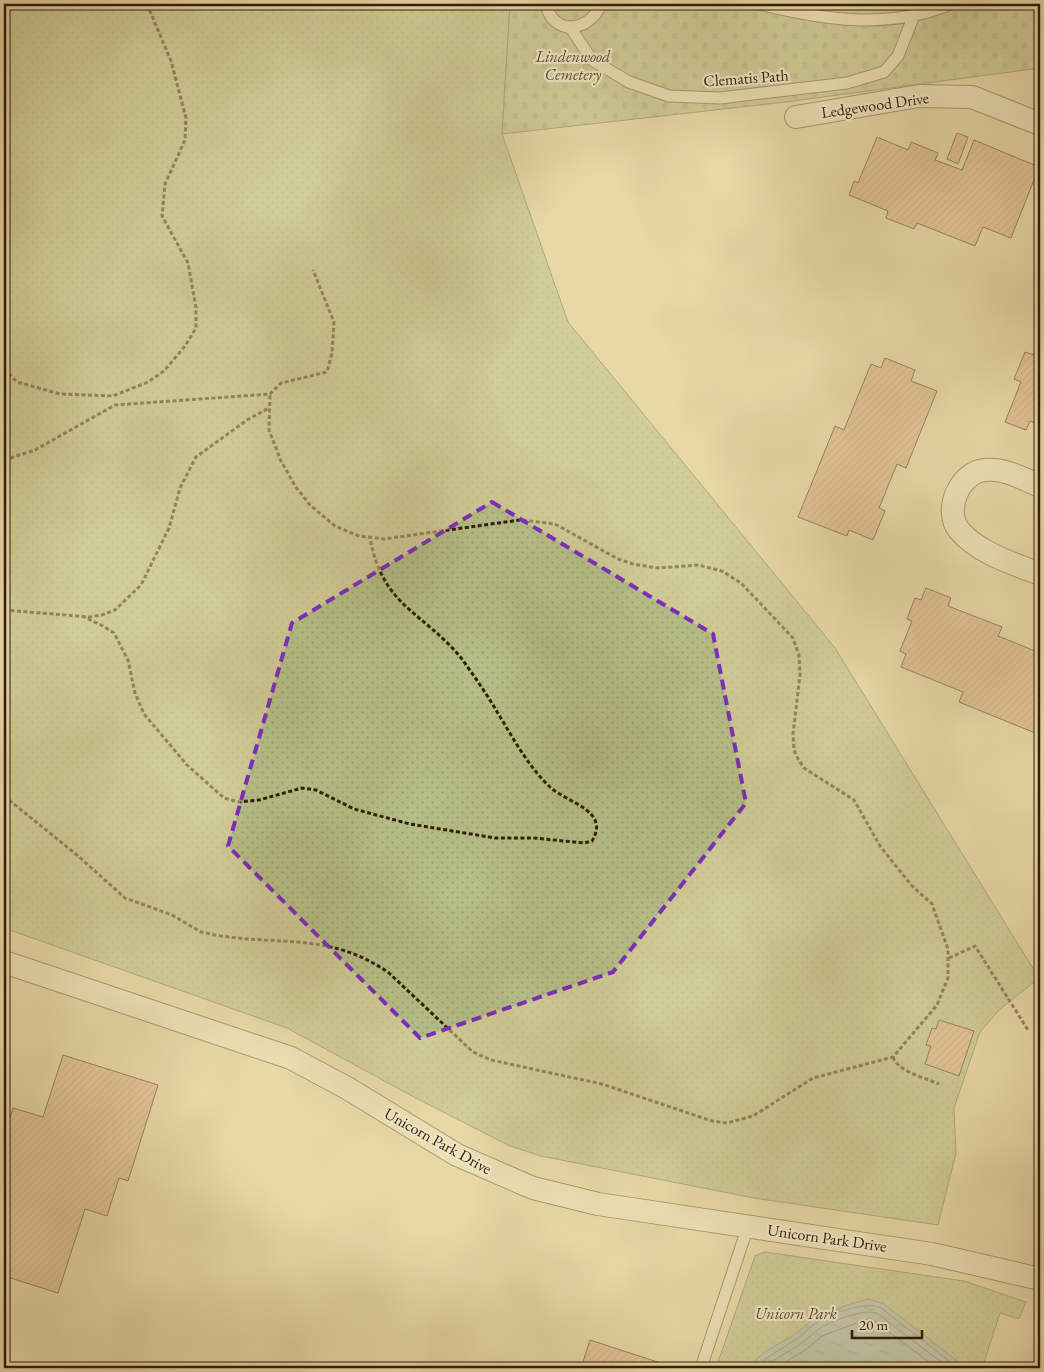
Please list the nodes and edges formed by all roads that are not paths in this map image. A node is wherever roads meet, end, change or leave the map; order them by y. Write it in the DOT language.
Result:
graph roads {
  1 [pos="546,4"];
  2 [pos="601,4"];
  3 [pos="760,4"];
  4 [pos="951,4"];
  5 [pos="914,15"];
  6 [pos="570,27"];
  7 [pos="796,117"];
  8 [pos="1040,124"];
  9 [pos="1040,486"];
  10 [pos="1040,574"];
  11 [pos="4,962"];
  12 [pos="748,1226"];
  13 [pos="1040,1279"];
  14 [pos="701,1368"];
  1 -- 6 [label="lane"];
  2 -- 6 [label="lane"];
  3 -- 5 [label="lane"];
  4 -- 5 [label="lane"];
  5 -- 6 [label="lane, Clematis Path"];
  7 -- 8 [label="street, Ledgewood Drive"];
  9 -- 10 [label="street"];
  11 -- 12 [label="street, Unicorn Park Drive"];
  12 -- 13 [label="street, Unicorn Park Drive"];
  12 -- 14 [label="lane"];
}
